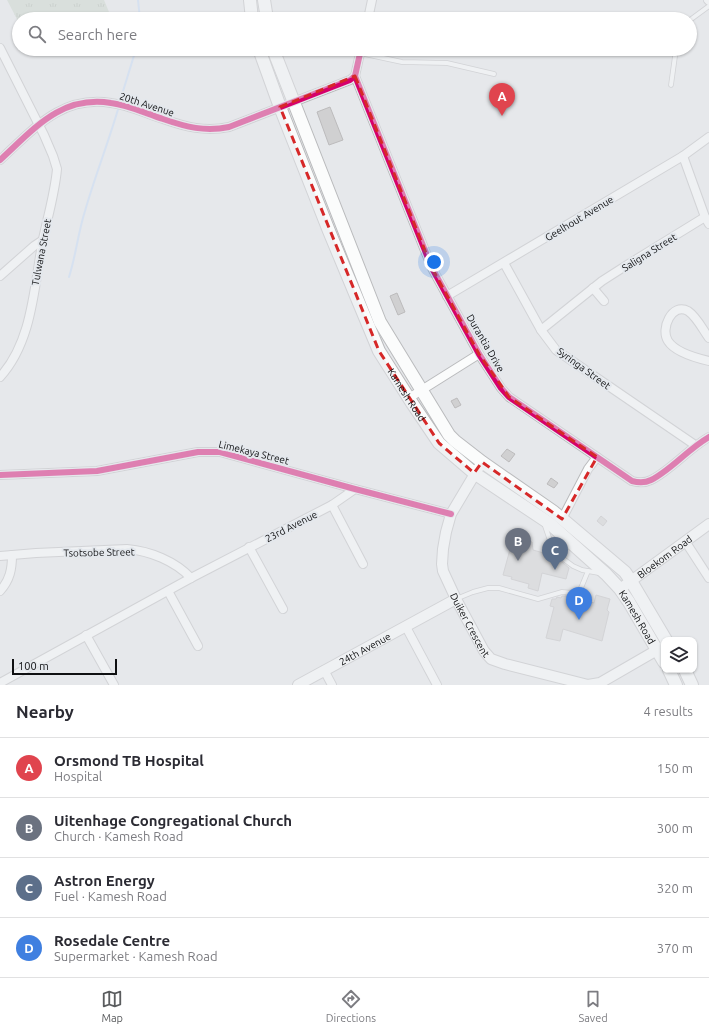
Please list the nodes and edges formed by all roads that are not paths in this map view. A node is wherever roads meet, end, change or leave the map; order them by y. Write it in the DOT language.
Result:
graph roads {
  1 [pos="250,0"];
  2 [pos="264,0"];
  3 [pos="372,0"];
  4 [pos="709,6"];
  5 [pos="251,12"];
  6 [pos="266,12"];
  7 [pos="369,12"];
  8 [pos="697,15"];
  9 [pos="0,48"];
  10 [pos="262,56"];
  11 [pos="276,56"];
  12 [pos="360,56"];
  13 [pos="380,56"];
  14 [pos="675,56"];
  15 [pos="494,74"];
  16 [pos="355,76"];
  17 [pos="671,85"];
  18 [pos="293,102"];
  19 [pos="280,107"];
  20 [pos="38,124"];
  21 [pos="709,137"];
  22 [pos="683,156"];
  23 [pos="0,160"];
  24 [pos="707,220"];
  25 [pos="43,240"];
  26 [pos="504,263"];
  27 [pos="0,276"];
  28 [pos="593,288"];
  29 [pos="447,296"];
  30 [pos="604,301"];
  31 [pos="541,330"];
  32 [pos="709,338"];
  33 [pos="479,354"];
  34 [pos="709,361"];
  35 [pos="0,377"];
  36 [pos="422,390"];
  37 [pos="409,398"];
  38 [pos="709,437"];
  39 [pos="695,446"];
  40 [pos="597,457"];
  41 [pos="482,462"];
  42 [pos="0,474"];
  43 [pos="474,474"];
  44 [pos="355,489"];
  45 [pos="332,505"];
  46 [pos="452,514"];
  47 [pos="542,519"];
  48 [pos="562,519"];
  49 [pos="709,524"];
  50 [pos="685,541"];
  51 [pos="249,547"];
  52 [pos="12,555"];
  53 [pos="0,556"];
  54 [pos="363,564"];
  55 [pos="588,571"];
  56 [pos="606,574"];
  57 [pos="191,578"];
  58 [pos="709,578"];
  59 [pos="631,581"];
  60 [pos="620,589"];
  61 [pos="168,590"];
  62 [pos="0,591"];
  63 [pos="456,599"];
  64 [pos="283,609"];
  65 [pos="406,626"];
  66 [pos="86,635"];
  67 [pos="664,637"];
  68 [pos="198,646"];
  69 [pos="660,647"];
  70 [pos="324,670"];
  71 [pos="670,673"];
  72 [pos="686,673"];
  73 [pos="566,682"];
  74 [pos="3,683"];
  75 [pos="114,685"];
  76 [pos="298,685"];
  77 [pos="332,685"];
  78 [pos="437,685"];
  79 [pos="676,685"];
  80 [pos="692,685"];
  1 -- 5 [label="main road"];
  2 -- 6 [label="main road"];
  3 -- 7 [label="street"];
  4 -- 8 [label="lane"];
  9 -- 20 [label="street, Tulwana Street"];
  10 -- 19 [label="main road, Kamesh Road"];
  11 -- 18 [label="main road, Kamesh Road"];
  12 -- 16 [label="street"];
  13 -- 15 [label="lane"];
  14 -- 17 [label="lane"];
  16 -- 18 [label="street, 20th Avenue"];
  16 -- 29 [label="street, Durantia Drive"];
  18 -- 19 [label="street, 20th Avenue"];
  18 -- 36 [label="main road, Kamesh Road"];
  19 -- 20 [label="street, 20th Avenue"];
  19 -- 37 [label="main road, Kamesh Road"];
  20 -- 23 [label="street, 20th Avenue"];
  20 -- 25 [label="street, Tulwana Street"];
  21 -- 22 [label="street, Geelhout Avenue"];
  22 -- 24 [label="street"];
  22 -- 26 [label="street, Geelhout Avenue"];
  24 -- 28 [label="street, Saligna Street"];
  25 -- 27 [label="street"];
  25 -- 35 [label="street, Tulwana Street"];
  26 -- 29 [label="street, Geelhout Avenue"];
  26 -- 31 [label="street, Syringa Street"];
  28 -- 30 [label="street"];
  28 -- 31 [label="street, Saligna Street"];
  29 -- 33 [label="street, Durantia Drive"];
  31 -- 39 [label="street, Syringa Street"];
  32 -- 34 [label="street"];
  33 -- 36 [label="street"];
  33 -- 40 [label="street, Durantia Drive"];
  36 -- 37 [label="street"];
  36 -- 41 [label="main road, Kamesh Road"];
  37 -- 43 [label="main road, Kamesh Road"];
  38 -- 39 [label="street, Durantia Drive"];
  39 -- 40 [label="street, Durantia Drive"];
  40 -- 48 [label="street"];
  41 -- 43 [label="street, Duiker Crescent"];
  41 -- 48 [label="main road, Kamesh Road"];
  42 -- 44 [label="street, Limekaya Street"];
  43 -- 46 [label="street, Duiker Crescent"];
  43 -- 47 [label="main road, Kamesh Road"];
  44 -- 45 [label="street, 23rd Avenue"];
  44 -- 46 [label="street, Limekaya Street"];
  45 -- 51 [label="street, 23rd Avenue"];
  45 -- 54 [label="street"];
  46 -- 63 [label="street, Duiker Crescent"];
  47 -- 55 [label="lane"];
  47 -- 56 [label="main road, Kamesh Road"];
  48 -- 59 [label="main road, Kamesh Road"];
  49 -- 50 [label="street, Bloekom Road"];
  50 -- 58 [label="street"];
  50 -- 59 [label="street, Bloekom Road"];
  51 -- 57 [label="street, 23rd Avenue"];
  51 -- 64 [label="street"];
  52 -- 53 [label="street, Tsotsobe Street"];
  52 -- 57 [label="street, Tsotsobe Street"];
  52 -- 62 [label="street"];
  55 -- 56 [label="lane"];
  55 -- 63 [label="lane"];
  56 -- 60 [label="main road, Kamesh Road"];
  57 -- 61 [label="street, 23rd Avenue"];
  59 -- 60 [label="street, Bloekom Road"];
  59 -- 67 [label="main road, Kamesh Road"];
  60 -- 69 [label="main road, Kamesh Road"];
  61 -- 66 [label="street, 23rd Avenue"];
  61 -- 68 [label="street"];
  63 -- 65 [label="street, 24th Avenue"];
  63 -- 73 [label="street, Duiker Crescent"];
  65 -- 70 [label="street, 24th Avenue"];
  65 -- 78 [label="street"];
  66 -- 74 [label="street, 23rd Avenue"];
  66 -- 75 [label="street"];
  69 -- 73 [label="street, Duiker Crescent"];
  70 -- 76 [label="street, 24th Avenue"];
  70 -- 77 [label="street"];
  71 -- 79 [label="main road"];
  72 -- 80 [label="main road"];
}
